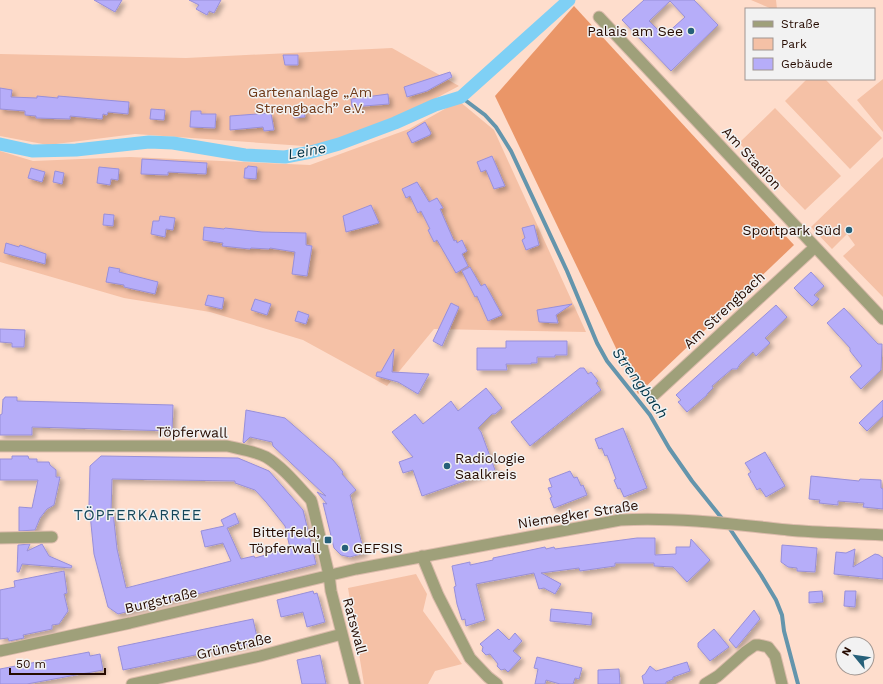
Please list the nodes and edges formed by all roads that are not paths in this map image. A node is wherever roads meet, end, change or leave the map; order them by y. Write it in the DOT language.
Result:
graph roads {
  1 [pos="599,17"];
  2 [pos="815,248"];
  3 [pos="883,319"];
  4 [pos="654,395"];
  5 [pos="0,446"];
  6 [pos="883,535"];
  7 [pos="52,537"];
  8 [pos="0,538"];
  9 [pos="422,556"];
  10 [pos="329,575"];
  11 [pos="342,634"];
  12 [pos="0,651"];
  13 [pos="132,684"];
  14 [pos="355,684"];
  15 [pos="497,684"];
  16 [pos="705,684"];
  17 [pos="782,684"];
  1 -- 2 [label="street, Am Stadion"];
  2 -- 3 [label="street, Am Stadion"];
  2 -- 4 [label="street, Am Strengbach"];
  5 -- 10 [label="street, Töpferwall"];
  6 -- 9 [label="street, Niemegker Straße"];
  7 -- 8 [label="street"];
  9 -- 10 [label="street, Niemegker Straße"];
  9 -- 15 [label="street"];
  10 -- 11 [label="street, Ratswall"];
  10 -- 12 [label="street, Burgstraße"];
  11 -- 13 [label="street, Grünstraße"];
  11 -- 14 [label="street, Ratswall"];
  16 -- 17 [label="street"];
}
